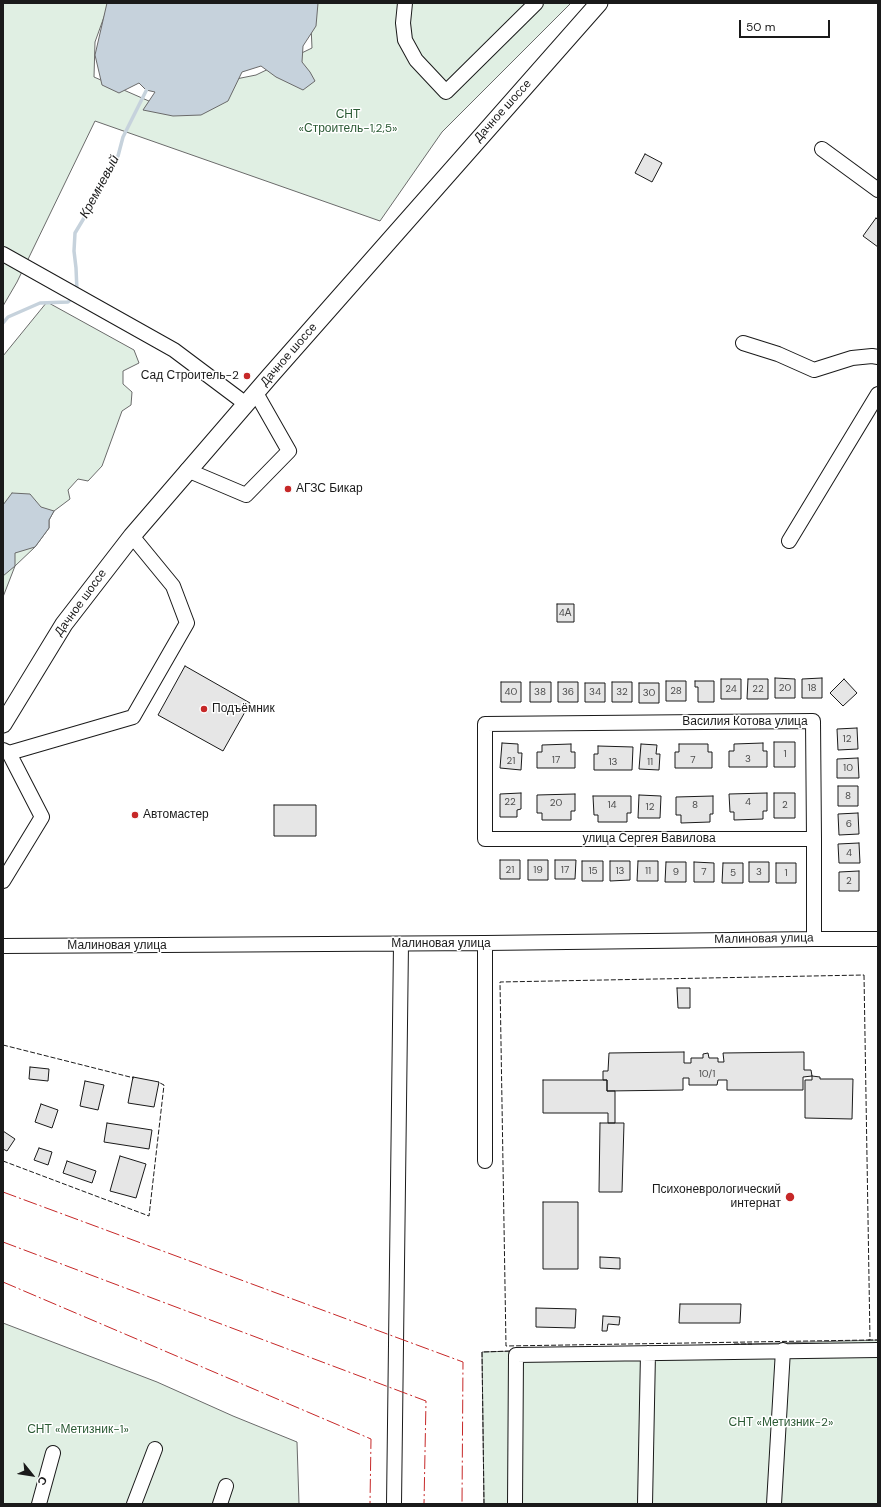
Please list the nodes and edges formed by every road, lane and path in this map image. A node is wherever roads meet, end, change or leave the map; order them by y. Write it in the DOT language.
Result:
graph roads {
  1 [pos="404,3"];
  2 [pos="536,3"];
  3 [pos="599,3"];
  4 [pos="822,149"];
  5 [pos="878,190"];
  6 [pos="3,254"];
  7 [pos="743,344"];
  8 [pos="878,357"];
  9 [pos="878,394"];
  10 [pos="251,398"];
  11 [pos="188,470"];
  12 [pos="132,536"];
  13 [pos="789,541"];
  14 [pos="3,724"];
  15 [pos="6,751"];
  16 [pos="485,839"];
  17 [pos="814,839"];
  18 [pos="3,881"];
  19 [pos="814,939"];
  20 [pos="878,939"];
  21 [pos="401,944"];
  22 [pos="485,944"];
  23 [pos="3,946"];
  24 [pos="485,1161"];
  25 [pos="783,1350"];
  26 [pos="878,1350"];
  27 [pos="648,1353"];
  28 [pos="155,1449"];
  29 [pos="53,1453"];
  30 [pos="226,1486"];
  31 [pos="39,1504"];
  32 [pos="134,1504"];
  33 [pos="220,1504"];
  34 [pos="394,1504"];
  35 [pos="515,1504"];
  36 [pos="645,1504"];
  37 [pos="774,1504"];
  1 -- 2 [label="street"];
  3 -- 10 [label="main road, Дачное шоссе"];
  4 -- 5 [label="street"];
  6 -- 10 [label="street"];
  7 -- 8 [label="street"];
  9 -- 13 [label="street"];
  10 -- 11 [label="main road, Дачное шоссе"];
  10 -- 11 [label="street"];
  11 -- 12 [label="main road, Дачное шоссе"];
  12 -- 14 [label="main road, Дачное шоссе"];
  12 -- 15 [label="street"];
  15 -- 18 [label="street"];
  16 -- 17 [label="street, улица Сергея Вавилова"];
  16 -- 17 [label="street, Василия Котова улица"];
  17 -- 19 [label="street, Василия Котова улица"];
  19 -- 20 [label="street, Малиновая улица"];
  19 -- 22 [label="street, Малиновая улица"];
  21 -- 22 [label="street, Малиновая улица"];
  21 -- 23 [label="street, Малиновая улица"];
  21 -- 34 [label="street"];
  22 -- 24 [label="street"];
  25 -- 26 [label="street"];
  25 -- 27 [label="street"];
  25 -- 37 [label="street"];
  27 -- 35 [label="street"];
  27 -- 36 [label="street"];
  28 -- 32 [label="street"];
  29 -- 31 [label="street"];
  30 -- 33 [label="street"];
}
